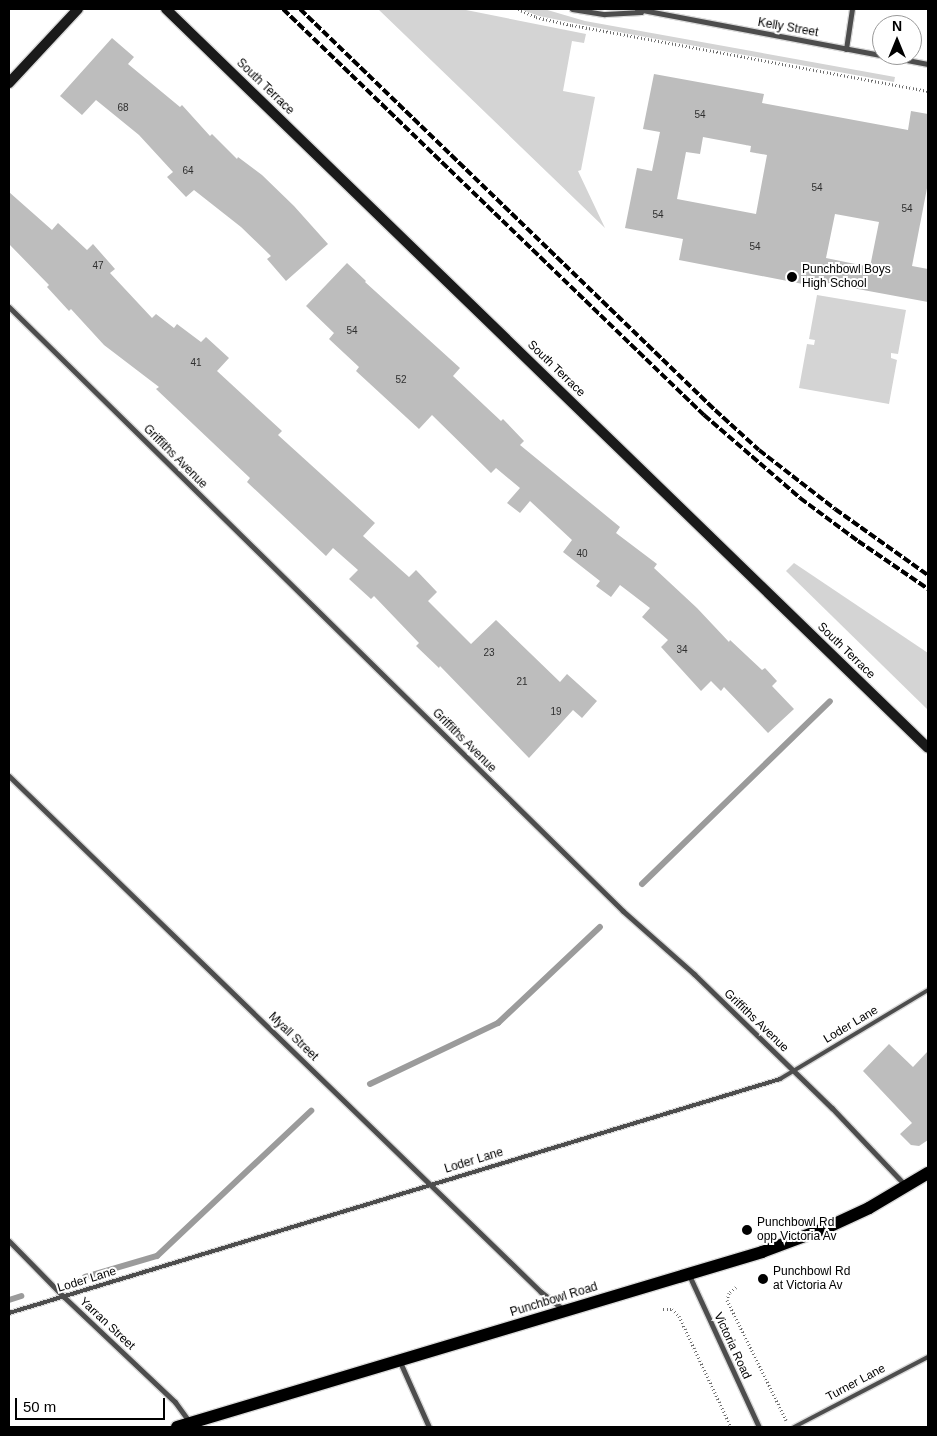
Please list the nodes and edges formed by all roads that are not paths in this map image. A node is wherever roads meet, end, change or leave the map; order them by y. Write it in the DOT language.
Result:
graph roads {
  1 [pos="78,9"];
  2 [pos="166,9"];
  3 [pos="572,9"];
  4 [pos="637,9"];
  5 [pos="852,9"];
  6 [pos="644,12"];
  7 [pos="846,49"];
  8 [pos="928,64"];
  9 [pos="9,83"];
  10 [pos="9,307"];
  11 [pos="928,748"];
  12 [pos="9,776"];
  13 [pos="928,990"];
  14 [pos="794,1071"];
  15 [pos="928,1174"];
  16 [pos="431,1184"];
  17 [pos="907,1186"];
  18 [pos="9,1241"];
  19 [pos="688,1272"];
  20 [pos="64,1297"];
  21 [pos="566,1310"];
  22 [pos="9,1313"];
  23 [pos="928,1357"];
  24 [pos="400,1361"];
  25 [pos="191,1423"];
  26 [pos="177,1427"];
  27 [pos="430,1427"];
  28 [pos="759,1427"];
  29 [pos="794,1427"];
  1 -- 9 [label="street"];
  2 -- 11 [label="street, South Terrace"];
  3 -- 6 [label="street, Kelly Street"];
  4 -- 6 [label="street, Kelly Street"];
  5 -- 7 [label="street"];
  6 -- 7 [label="street, Kelly Street"];
  7 -- 8 [label="street, Kelly Street"];
  10 -- 14 [label="street, Griffiths Avenue"];
  12 -- 16 [label="street, Myall Street"];
  13 -- 14 [label="lane, Loder Lane"];
  14 -- 16 [label="lane, Loder Lane"];
  14 -- 17 [label="street, Griffiths Avenue"];
  15 -- 17 [label="main road, Punchbowl Road"];
  16 -- 20 [label="lane, Loder Lane"];
  16 -- 21 [label="street, Myall Street"];
  17 -- 19 [label="main road, Punchbowl Road"];
  18 -- 20 [label="street, Yarran Street"];
  19 -- 21 [label="main road, Punchbowl Road"];
  19 -- 28 [label="street, Victoria Road"];
  20 -- 22 [label="lane, Loder Lane"];
  20 -- 25 [label="street, Yarran Street"];
  21 -- 24 [label="main road, Punchbowl Road"];
  23 -- 29 [label="lane, Turner Lane"];
  24 -- 25 [label="main road, Punchbowl Road"];
  24 -- 27 [label="street"];
  25 -- 26 [label="main road, Punchbowl Road"];
}
